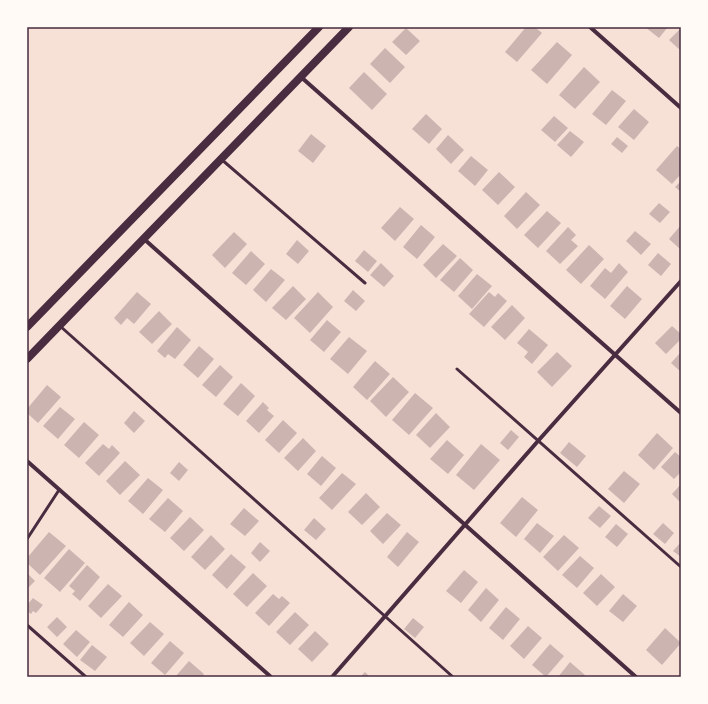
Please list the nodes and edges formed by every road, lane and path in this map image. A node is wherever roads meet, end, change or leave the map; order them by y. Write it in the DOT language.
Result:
graph roads {
  1 [pos="319,27"];
  2 [pos="348,27"];
  3 [pos="590,27"];
  4 [pos="300,76"];
  5 [pos="681,108"];
  6 [pos="221,159"];
  7 [pos="144,239"];
  8 [pos="681,281"];
  9 [pos="365,284"];
  10 [pos="59,325"];
  11 [pos="27,327"];
  12 [pos="616,355"];
  13 [pos="27,359"];
  14 [pos="457,369"];
  15 [pos="681,413"];
  16 [pos="538,441"];
  17 [pos="27,461"];
  18 [pos="58,490"];
  19 [pos="465,526"];
  20 [pos="27,539"];
  21 [pos="681,567"];
  22 [pos="385,617"];
  23 [pos="27,625"];
  24 [pos="86,677"];
  25 [pos="271,677"];
  26 [pos="332,677"];
  27 [pos="453,677"];
  28 [pos="636,677"];
  1 -- 11 [label="main road"];
  2 -- 4 [label="main road"];
  3 -- 5 [label="street"];
  4 -- 6 [label="main road"];
  4 -- 12 [label="street"];
  6 -- 7 [label="main road"];
  6 -- 9 [label="lane"];
  7 -- 10 [label="main road"];
  7 -- 19 [label="street"];
  8 -- 12 [label="street"];
  10 -- 13 [label="main road"];
  10 -- 22 [label="lane"];
  12 -- 15 [label="street"];
  12 -- 16 [label="street"];
  14 -- 16 [label="lane"];
  16 -- 19 [label="street"];
  16 -- 21 [label="lane"];
  17 -- 18 [label="street"];
  18 -- 20 [label="lane"];
  18 -- 25 [label="street"];
  19 -- 22 [label="street"];
  19 -- 28 [label="street"];
  22 -- 26 [label="street"];
  22 -- 27 [label="lane"];
  23 -- 24 [label="lane"];
}
